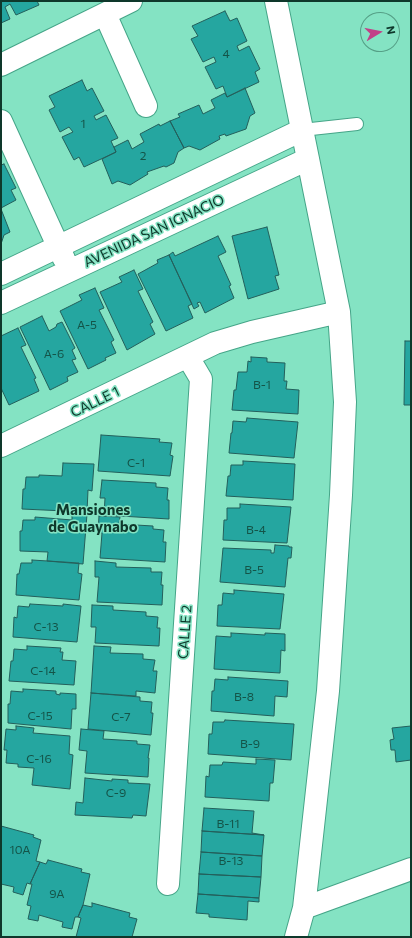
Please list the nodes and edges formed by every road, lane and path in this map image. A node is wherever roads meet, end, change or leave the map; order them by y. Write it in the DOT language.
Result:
graph roads {
  1 [pos="131,1"];
  2 [pos="276,1"];
  3 [pos="105,14"];
  4 [pos="1,65"];
  5 [pos="146,106"];
  6 [pos="1,121"];
  7 [pos="357,124"];
  8 [pos="302,130"];
  9 [pos="308,159"];
  10 [pos="59,246"];
  11 [pos="70,271"];
  12 [pos="1,274"];
  13 [pos="1,303"];
  14 [pos="339,312"];
  15 [pos="188,357"];
  16 [pos="1,446"];
  17 [pos="411,869"];
  18 [pos="168,884"];
  19 [pos="304,908"];
  20 [pos="296,937"];
  1 -- 3 [label="street"];
  2 -- 8 [label="street"];
  3 -- 4 [label="street"];
  3 -- 5 [label="street"];
  6 -- 10 [label="street"];
  7 -- 8 [label="lane"];
  8 -- 9 [label="street"];
  8 -- 10 [label="street, AVENIDA SAN IGNACIO"];
  9 -- 11 [label="street, AVENIDA SAN IGNACIO"];
  9 -- 14 [label="street"];
  10 -- 11 [label="street"];
  10 -- 12 [label="street, AVENIDA SAN IGNACIO"];
  11 -- 13 [label="street, AVENIDA SAN IGNACIO"];
  14 -- 15 [label="street, CALLE 1"];
  14 -- 19 [label="street"];
  15 -- 16 [label="street, CALLE 1"];
  15 -- 18 [label="street, CALLE 2"];
  17 -- 19 [label="street"];
  19 -- 20 [label="street"];
}
